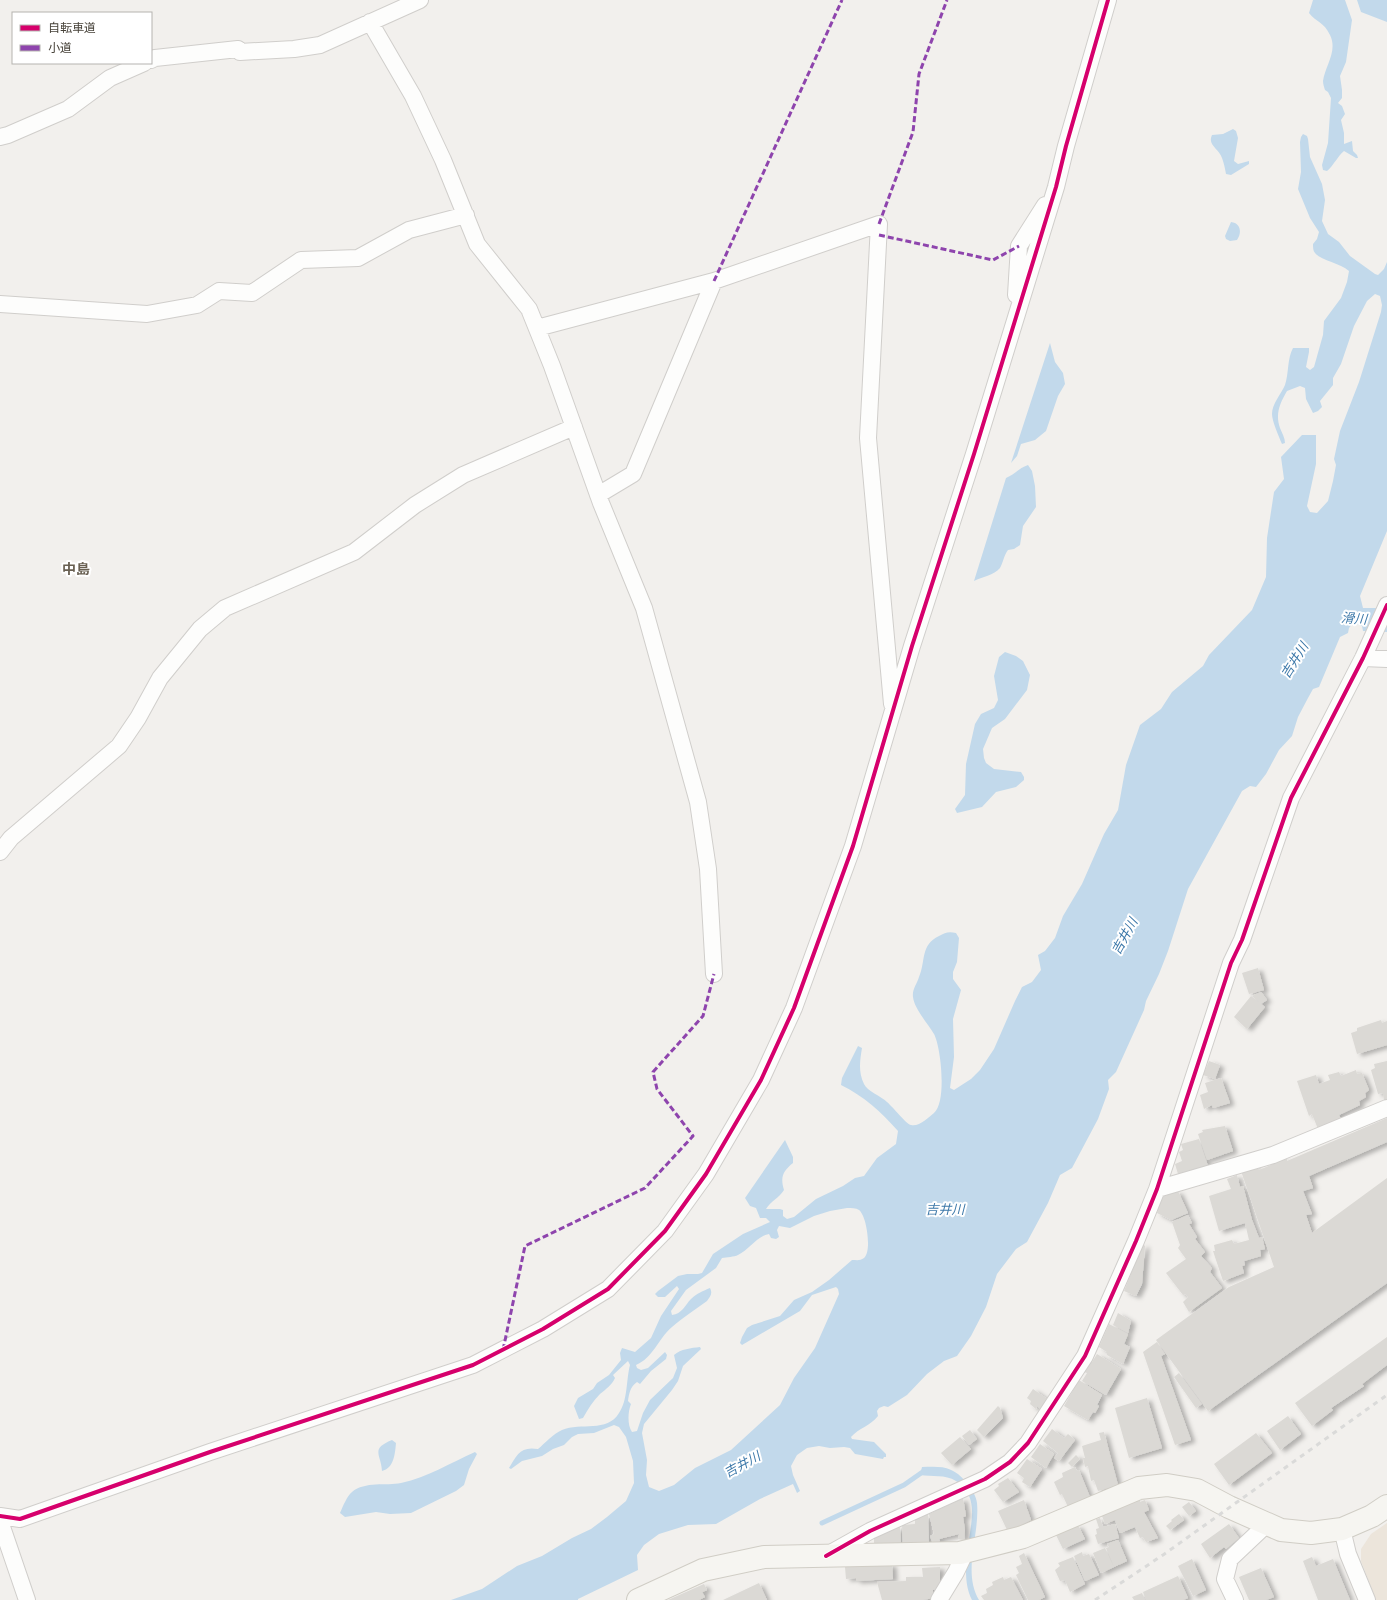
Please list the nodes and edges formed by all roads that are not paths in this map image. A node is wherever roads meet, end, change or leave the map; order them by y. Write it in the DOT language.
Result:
graph roads {
  1 [pos="420,0"];
  2 [pos="1108,0"];
  3 [pos="370,22"];
  4 [pos="152,60"];
  5 [pos="142,64"];
  6 [pos="0,137"];
  7 [pos="466,215"];
  8 [pos="714,281"];
  9 [pos="0,304"];
  10 [pos="537,328"];
  11 [pos="574,428"];
  12 [pos="598,495"];
  13 [pos="1387,605"];
  14 [pos="1362,658"];
  15 [pos="1387,659"];
  16 [pos="892,713"];
  17 [pos="0,852"];
  18 [pos="714,974"];
  19 [pos="1387,1108"];
  20 [pos="1157,1189"];
  21 [pos="1387,1506"];
  22 [pos="0,1516"];
  23 [pos="0,1521"];
  24 [pos="1267,1524"];
  25 [pos="1342,1529"];
  26 [pos="966,1551"];
  27 [pos="826,1556"];
  28 [pos="25,1595"];
  29 [pos="1230,1598"];
  30 [pos="638,1600"];
  31 [pos="939,1600"];
  32 [pos="1367,1600"];
  1 -- 3 [label="street"];
  2 -- 16 [label="street"];
  3 -- 4 [label="street"];
  3 -- 7 [label="street"];
  5 -- 6 [label="street"];
  7 -- 9 [label="street"];
  7 -- 10 [label="street"];
  8 -- 10 [label="street"];
  8 -- 12 [label="street"];
  8 -- 16 [label="street"];
  10 -- 11 [label="street"];
  11 -- 12 [label="street"];
  11 -- 17 [label="street"];
  12 -- 18 [label="street"];
  13 -- 14 [label="street"];
  14 -- 15 [label="street"];
  14 -- 20 [label="street"];
  16 -- 22 [label="street"];
  19 -- 20 [label="street"];
  20 -- 27 [label="street"];
  21 -- 25 [label="street"];
  23 -- 28 [label="street"];
  24 -- 25 [label="street"];
  24 -- 26 [label="street"];
  24 -- 29 [label="street"];
  25 -- 32 [label="street"];
  26 -- 27 [label="street"];
  26 -- 31 [label="street"];
  27 -- 30 [label="street"];
}
